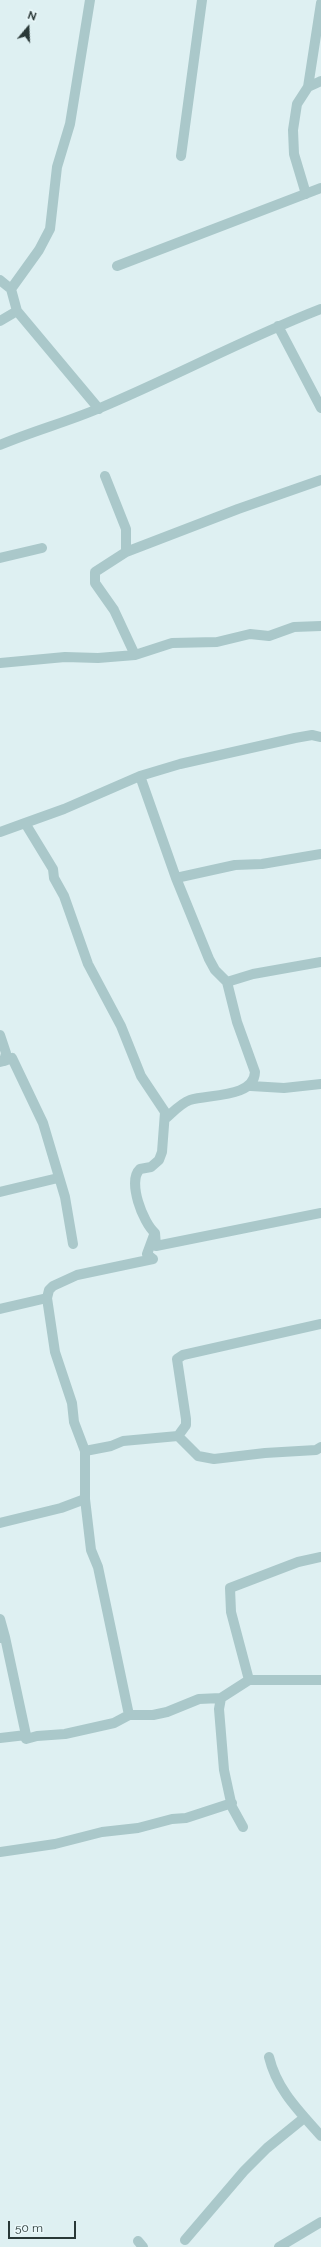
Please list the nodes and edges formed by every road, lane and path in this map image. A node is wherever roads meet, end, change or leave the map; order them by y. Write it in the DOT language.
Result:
graph roads {
  1 [pos="90,0"];
  2 [pos="202,0"];
  3 [pos="321,3"];
  4 [pos="321,81"];
  5 [pos="308,87"];
  6 [pos="181,156"];
  7 [pos="321,188"];
  8 [pos="306,194"];
  9 [pos="117,266"];
  10 [pos="0,280"];
  11 [pos="11,290"];
  12 [pos="321,309"];
  13 [pos="17,311"];
  14 [pos="0,322"];
  15 [pos="278,326"];
  16 [pos="321,408"];
  17 [pos="99,409"];
  18 [pos="0,445"];
  19 [pos="105,476"];
  20 [pos="321,480"];
  21 [pos="42,548"];
  22 [pos="126,552"];
  23 [pos="0,558"];
  24 [pos="321,626"];
  25 [pos="135,655"];
  26 [pos="0,663"];
  27 [pos="321,737"];
  28 [pos="140,776"];
  29 [pos="25,823"];
  30 [pos="0,832"];
  31 [pos="321,854"];
  32 [pos="176,878"];
  33 [pos="321,962"];
  34 [pos="227,982"];
  35 [pos="0,1035"];
  36 [pos="2,1062"];
  37 [pos="321,1084"];
  38 [pos="251,1086"];
  39 [pos="165,1119"];
  40 [pos="58,1178"];
  41 [pos="0,1192"];
  42 [pos="321,1213"];
  43 [pos="155,1233"];
  44 [pos="72,1244"];
  45 [pos="47,1298"];
  46 [pos="0,1309"];
  47 [pos="321,1324"];
  48 [pos="178,1436"];
  49 [pos="321,1447"];
  50 [pos="85,1451"];
  51 [pos="85,1499"];
  52 [pos="0,1523"];
  53 [pos="321,1557"];
  54 [pos="0,1618"];
  55 [pos="2,1637"];
  56 [pos="249,1680"];
  57 [pos="321,1680"];
  58 [pos="220,1698"];
  59 [pos="129,1715"];
  60 [pos="26,1734"];
  61 [pos="0,1738"];
  62 [pos="232,1803"];
  63 [pos="243,1827"];
  64 [pos="0,1852"];
  65 [pos="269,2057"];
  66 [pos="304,2118"];
  67 [pos="321,2136"];
  68 [pos="321,2222"];
  69 [pos="185,2240"];
  70 [pos="279,2247"];
  1 -- 11 [label="street"];
  2 -- 6 [label="street"];
  3 -- 5 [label="street"];
  4 -- 5 [label="street"];
  5 -- 8 [label="street"];
  7 -- 8 [label="street"];
  8 -- 9 [label="street"];
  10 -- 11 [label="street"];
  11 -- 13 [label="street"];
  12 -- 15 [label="street"];
  13 -- 14 [label="street"];
  13 -- 17 [label="street"];
  15 -- 16 [label="street"];
  15 -- 17 [label="street"];
  17 -- 18 [label="street"];
  19 -- 22 [label="street"];
  20 -- 22 [label="street"];
  21 -- 23 [label="street"];
  22 -- 25 [label="street"];
  24 -- 25 [label="street"];
  25 -- 26 [label="street"];
  27 -- 28 [label="street"];
  28 -- 29 [label="street"];
  28 -- 32 [label="street"];
  29 -- 30 [label="street"];
  29 -- 39 [label="street"];
  31 -- 32 [label="street"];
  32 -- 34 [label="street"];
  33 -- 34 [label="street"];
  34 -- 38 [label="street"];
  35 -- 36 [label="street"];
  36 -- 40 [label="street"];
  37 -- 38 [label="street"];
  38 -- 39 [label="street"];
  39 -- 43 [label="street"];
  40 -- 41 [label="street"];
  40 -- 44 [label="street"];
  42 -- 43 [label="street"];
  43 -- 45 [label="street"];
  45 -- 46 [label="street"];
  45 -- 50 [label="street"];
  47 -- 48 [label="street"];
  48 -- 49 [label="street"];
  48 -- 50 [label="street"];
  50 -- 51 [label="street"];
  51 -- 52 [label="street"];
  51 -- 59 [label="street"];
  53 -- 56 [label="street"];
  54 -- 55 [label="street"];
  55 -- 60 [label="street"];
  56 -- 57 [label="street"];
  56 -- 58 [label="street"];
  58 -- 59 [label="street"];
  58 -- 62 [label="street"];
  59 -- 60 [label="street"];
  60 -- 61 [label="street"];
  62 -- 63 [label="street"];
  62 -- 64 [label="street"];
  65 -- 66 [label="street"];
  66 -- 67 [label="street"];
  66 -- 69 [label="street"];
  68 -- 70 [label="street"];
}
